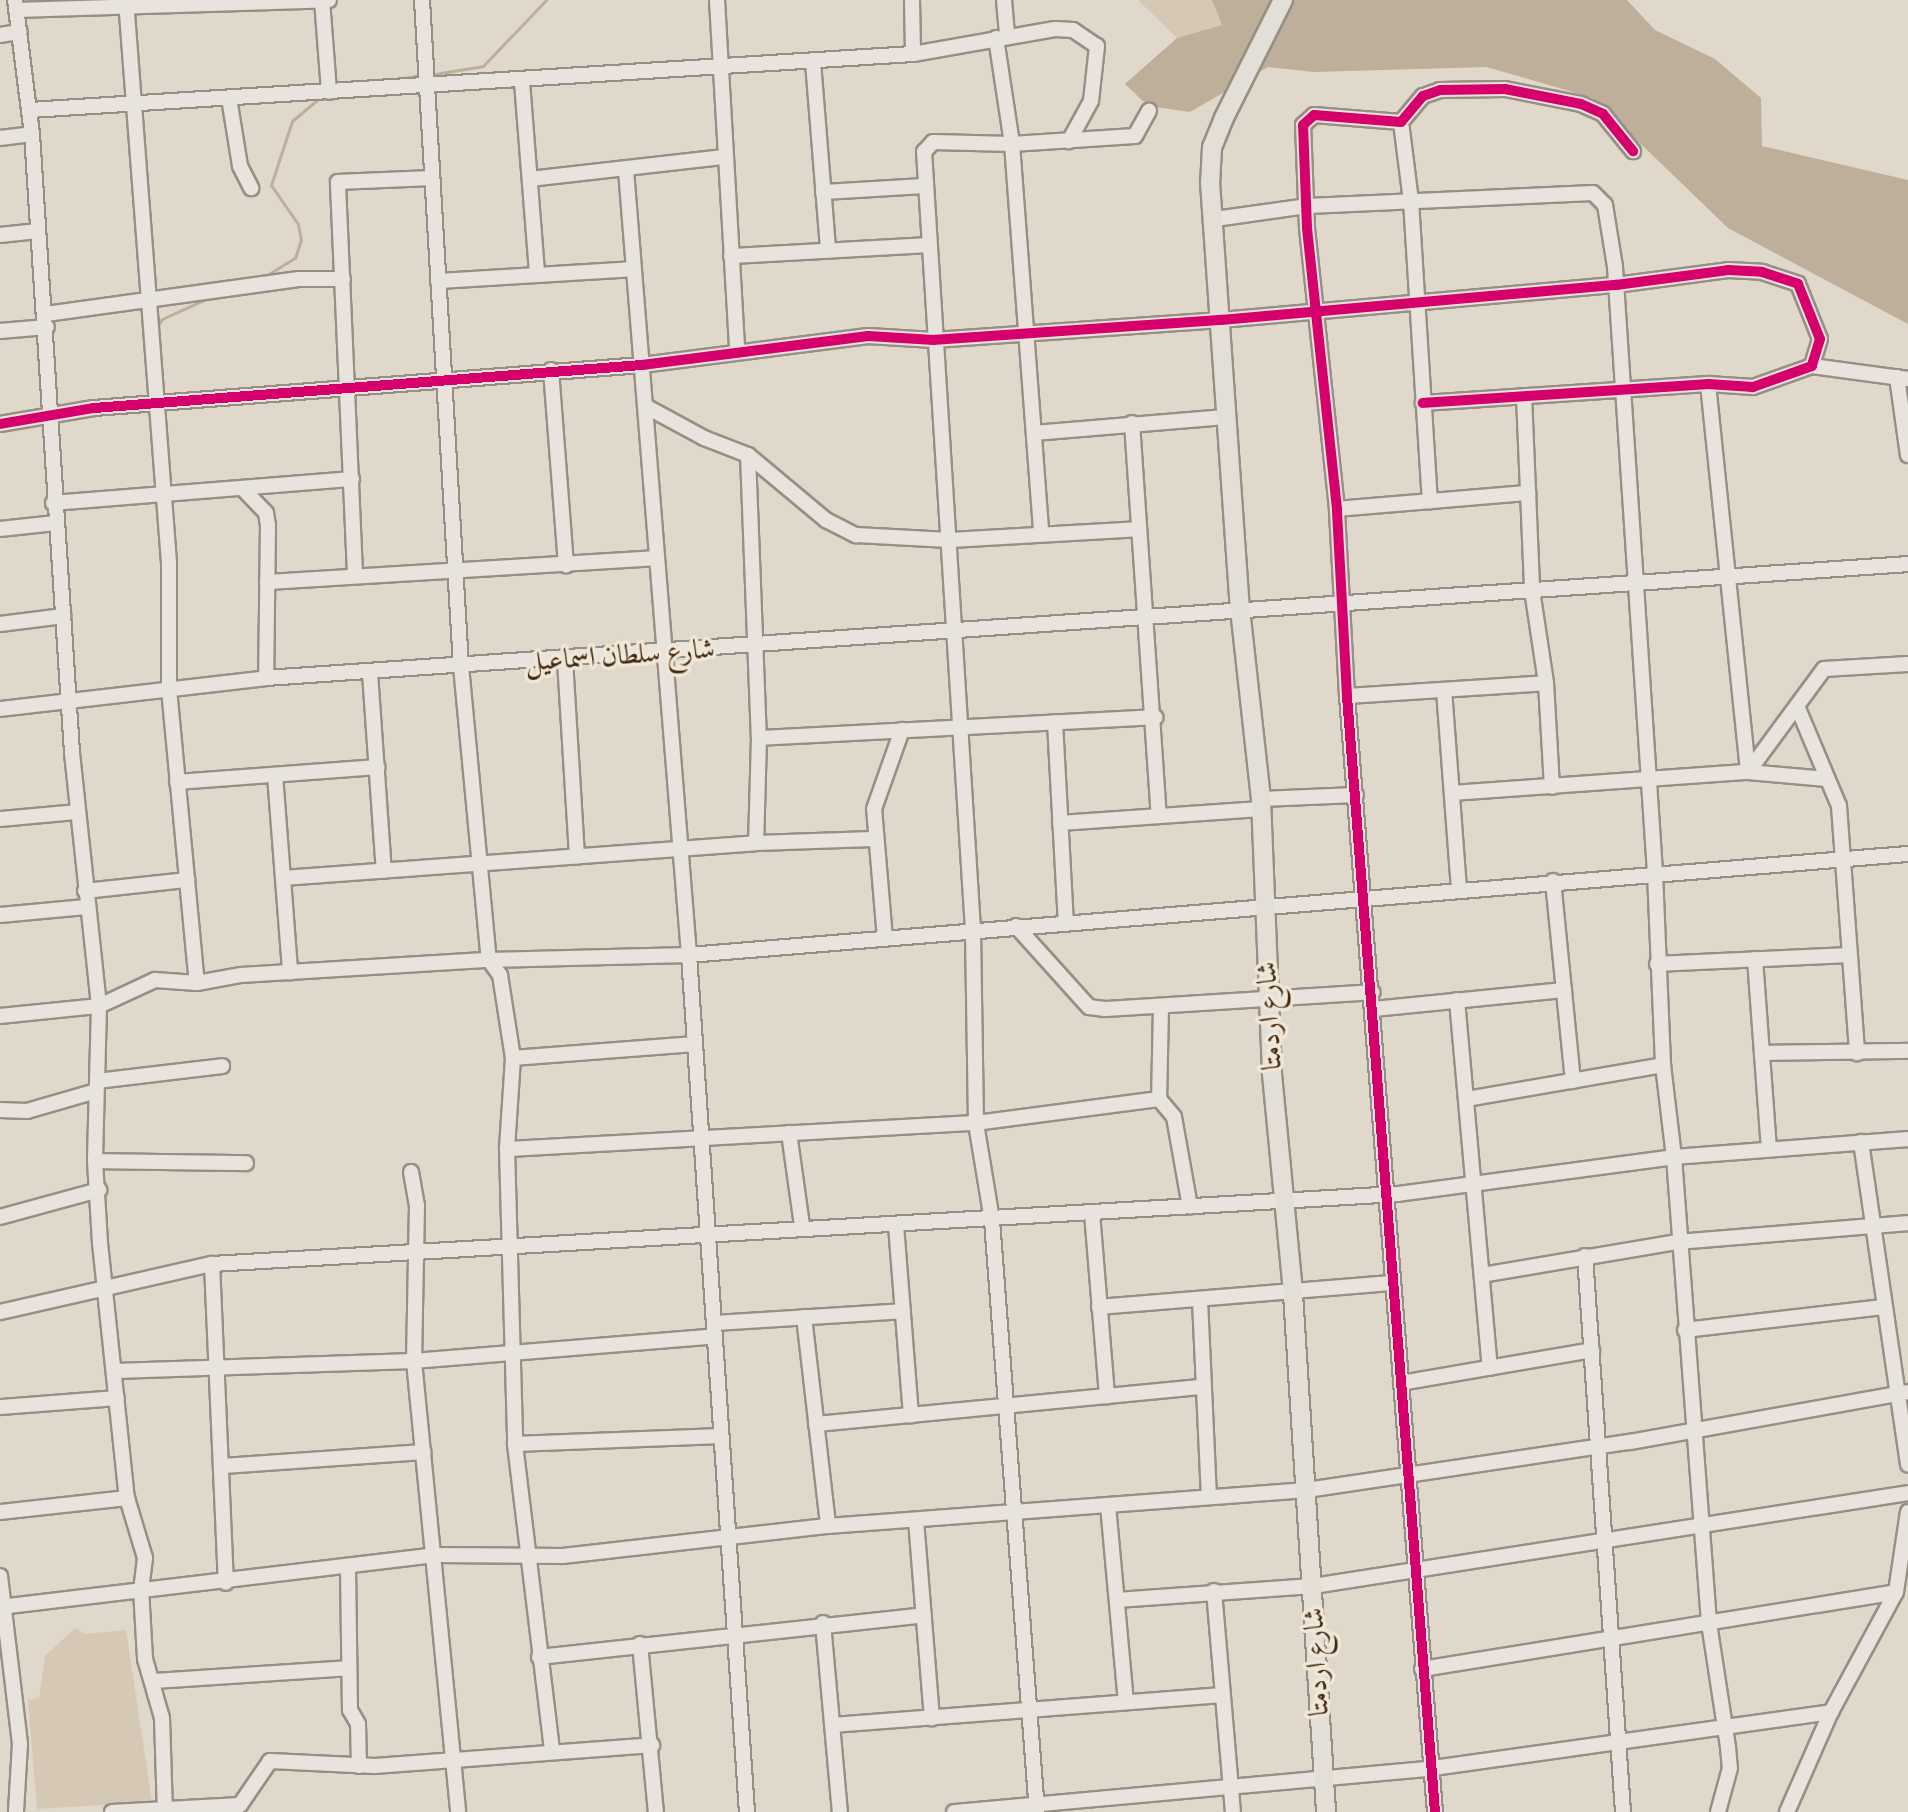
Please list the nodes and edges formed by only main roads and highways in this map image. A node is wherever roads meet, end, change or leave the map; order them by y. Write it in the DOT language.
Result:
graph roads {
  1 [pos="1283,0"];
  2 [pos="1326,1812"];
  1 -- 2 [label="main road, شارع اردمتا"];
}
